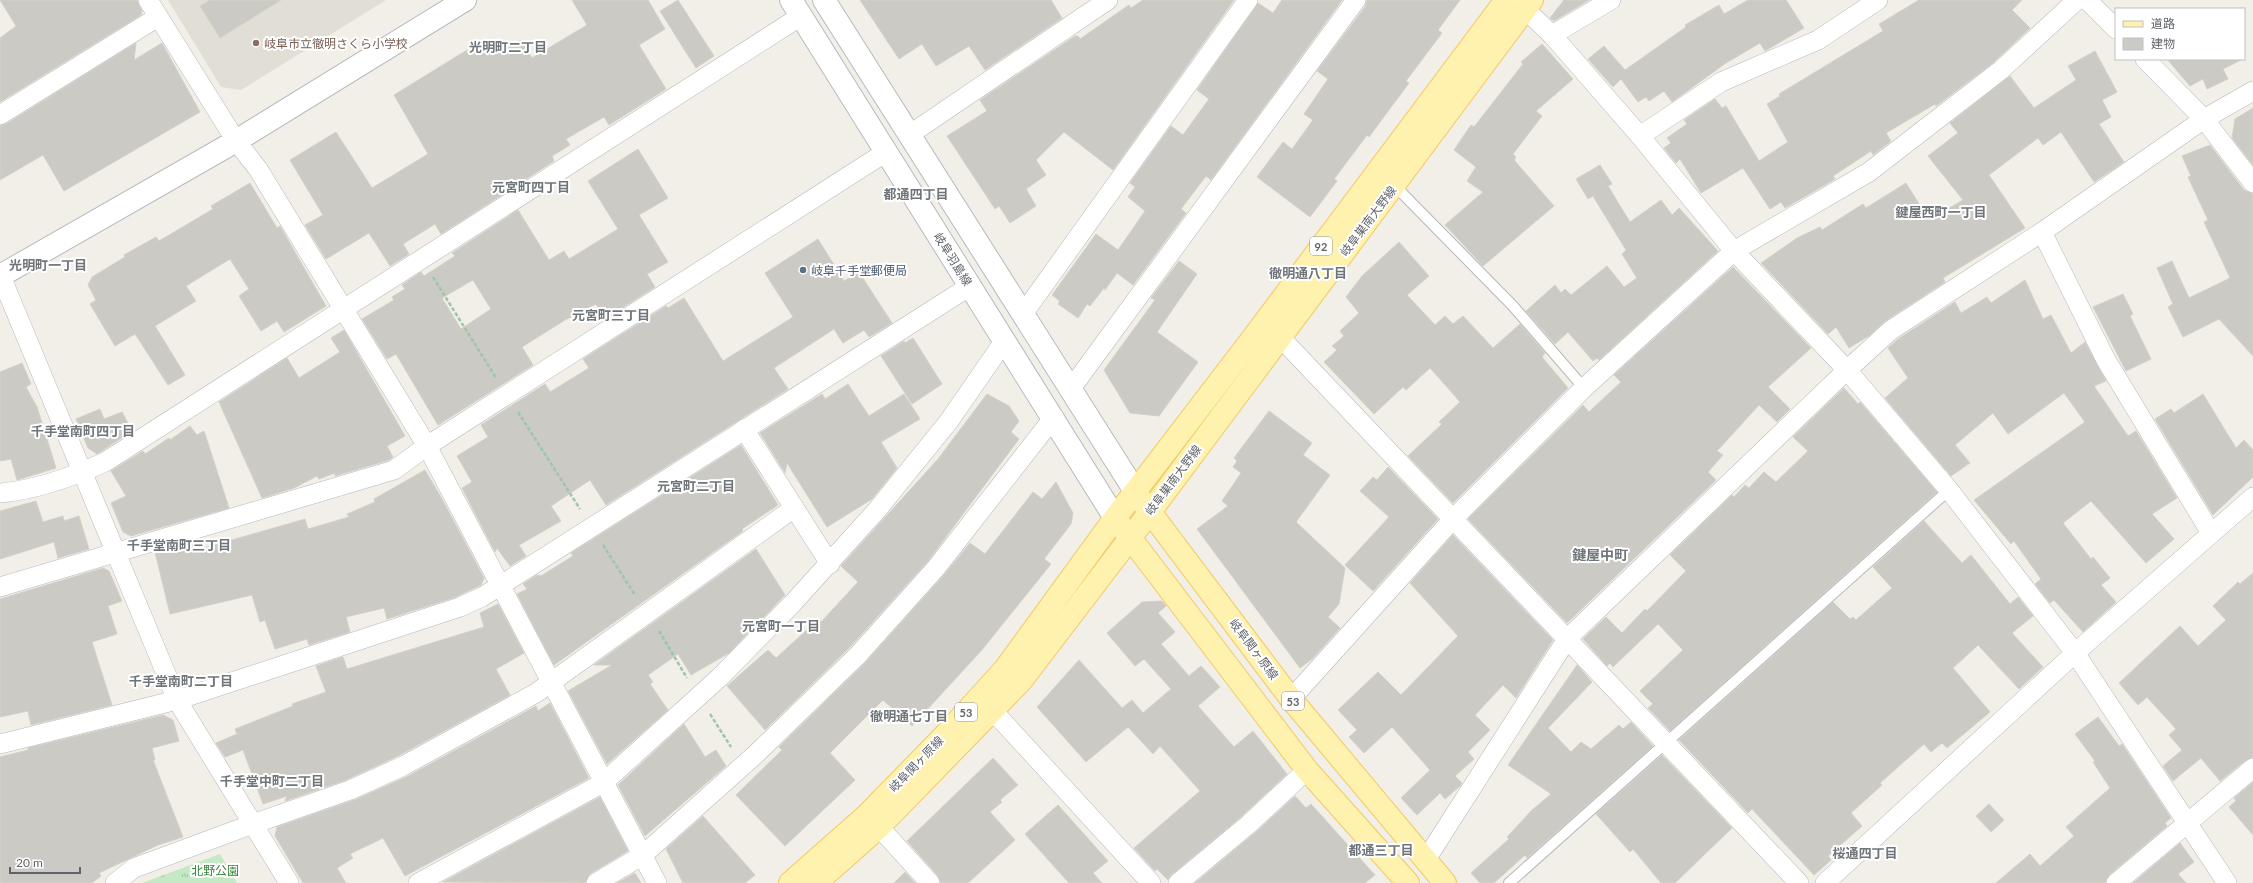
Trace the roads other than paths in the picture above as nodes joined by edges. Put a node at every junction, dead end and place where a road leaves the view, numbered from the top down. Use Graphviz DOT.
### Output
graph roads {
  1 [pos="148,0"];
  2 [pos="465,0"];
  3 [pos="824,0"];
  4 [pos="1108,0"];
  5 [pos="1248,0"];
  6 [pos="1356,0"];
  7 [pos="1506,0"];
  8 [pos="1611,0"];
  9 [pos="1878,0"];
  10 [pos="2087,0"];
  11 [pos="1526,3"];
  12 [pos="2066,3"];
  13 [pos="796,8"];
  14 [pos="158,17"];
  15 [pos="2115,28"];
  16 [pos="1552,35"];
  17 [pos="2146,60"];
  18 [pos="2253,91"];
  19 [pos="0,115"];
  20 [pos="2204,119"];
  21 [pos="909,135"];
  22 [pos="1640,136"];
  23 [pos="236,141"];
  24 [pos="886,152"];
  25 [pos="2253,183"];
  26 [pos="1395,186"];
  27 [pos="2042,232"];
  28 [pos="1734,251"];
  29 [pos="0,275"];
  30 [pos="970,286"];
  31 [pos="345,309"];
  32 [pos="1023,314"];
  33 [pos="1280,337"];
  34 [pos="1005,340"];
  35 [pos="1846,370"];
  36 [pos="1584,388"];
  37 [pos="1070,390"];
  38 [pos="1054,417"];
  39 [pos="744,429"];
  40 [pos="427,446"];
  41 [pos="83,472"];
  42 [pos="1949,490"];
  43 [pos="1135,491"];
  44 [pos="0,493"];
  45 [pos="2253,497"];
  46 [pos="794,508"];
  47 [pos="1150,512"];
  48 [pos="1115,518"];
  49 [pos="1453,519"];
  50 [pos="2211,533"];
  51 [pos="1131,538"];
  52 [pos="116,552"];
  53 [pos="830,564"];
  54 [pos="500,585"];
  55 [pos="0,587"];
  56 [pos="1568,639"];
  57 [pos="2075,653"];
  58 [pos="553,683"];
  59 [pos="1291,699"];
  60 [pos="177,700"];
  61 [pos="994,712"];
  62 [pos="1666,743"];
  63 [pos="0,744"];
  64 [pos="2253,768"];
  65 [pos="1307,770"];
  66 [pos="603,783"];
  67 [pos="253,824"];
  68 [pos="2187,824"];
  69 [pos="879,827"];
  70 [pos="643,856"];
  71 [pos="1426,861"];
  72 [pos="114,883"];
  73 [pos="289,883"];
  74 [pos="418,883"];
  75 [pos="596,883"];
  76 [pos="657,883"];
  77 [pos="790,883"];
  78 [pos="816,883"];
  79 [pos="930,883"];
  80 [pos="1152,883"];
  81 [pos="1178,883"];
  82 [pos="1408,883"];
  83 [pos="1445,883"];
  84 [pos="1509,883"];
  85 [pos="1799,883"];
  86 [pos="1825,883"];
  87 [pos="2116,883"];
  88 [pos="2227,883"];
  1 -- 14 [label="street"];
  2 -- 23 [label="main road"];
  3 -- 21 [label="main road"];
  4 -- 21 [label="street"];
  5 -- 32 [label="street"];
  6 -- 37 [label="street"];
  7 -- 43 [label="main road, 岐阜巣南大野線 / 92"];
  8 -- 16 [label="street"];
  9 -- 22 [label="street"];
  10 -- 15 [label="street"];
  11 -- 16 [label="street"];
  11 -- 26 [label="main road, 岐阜巣南大野線 / 92"];
  12 -- 28 [label="street"];
  13 -- 24 [label="main road, 岐阜羽島線"];
  13 -- 31 [label="street"];
  14 -- 19 [label="street"];
  14 -- 23 [label="street"];
  16 -- 22 [label="street"];
  17 -- 20 [label="street"];
  18 -- 20 [label="street"];
  20 -- 25 [label="street"];
  20 -- 27 [label="street"];
  21 -- 32 [label="main road"];
  22 -- 28 [label="street"];
  23 -- 29 [label="main road"];
  23 -- 31 [label="street"];
  24 -- 30 [label="main road, 岐阜羽島線"];
  24 -- 40 [label="street"];
  26 -- 33 [label="main road, 岐阜巣南大野線 / 92"];
  26 -- 36 [label="lane"];
  27 -- 35 [label="street"];
  27 -- 50 [label="street"];
  28 -- 35 [label="street"];
  28 -- 36 [label="street"];
  29 -- 41 [label="street"];
  30 -- 34 [label="main road, 岐阜羽島線"];
  30 -- 39 [label="street"];
  31 -- 40 [label="street"];
  31 -- 41 [label="street"];
  32 -- 37 [label="main road"];
  33 -- 47 [label="main road, 岐阜巣南大野線 / 92"];
  33 -- 49 [label="street"];
  34 -- 38 [label="main road, 岐阜羽島線"];
  34 -- 53 [label="street"];
  35 -- 42 [label="street"];
  35 -- 56 [label="street"];
  36 -- 49 [label="street"];
  37 -- 43 [label="main road"];
  38 -- 48 [label="main road, 岐阜羽島線"];
  38 -- 70 [label="street"];
  39 -- 46 [label="street"];
  39 -- 54 [label="street"];
  40 -- 52 [label="street"];
  40 -- 54 [label="street"];
  41 -- 44 [label="street"];
  41 -- 52 [label="street"];
  42 -- 57 [label="street"];
  42 -- 62 [label="lane"];
  43 -- 47 [label="main road, 岐阜関ヶ原線 / 53"];
  43 -- 48 [label="main road, 岐阜関ヶ原線 / 53"];
  45 -- 50 [label="street"];
  46 -- 53 [label="street"];
  46 -- 58 [label="street"];
  47 -- 51 [label="main road, 岐阜巣南大野線 / 92"];
  47 -- 59 [label="main road, 岐阜関ヶ原線 / 53"];
  48 -- 51 [label="main road, 53"];
  48 -- 77 [label="main road, 岐阜関ヶ原線 / 53"];
  49 -- 56 [label="street"];
  49 -- 59 [label="street"];
  50 -- 57 [label="street"];
  51 -- 61 [label="main road, 岐阜関ヶ原線 / 53"];
  51 -- 65 [label="main road, 53"];
  52 -- 55 [label="street"];
  52 -- 60 [label="street"];
  53 -- 66 [label="street"];
  54 -- 58 [label="street"];
  54 -- 60 [label="street"];
  56 -- 62 [label="street"];
  56 -- 71 [label="street"];
  57 -- 68 [label="street"];
  57 -- 86 [label="street"];
  58 -- 66 [label="street"];
  58 -- 67 [label="street"];
  59 -- 71 [label="main road, 岐阜関ヶ原線 / 53"];
  60 -- 63 [label="street"];
  60 -- 67 [label="street"];
  61 -- 69 [label="main road, 岐阜関ヶ原線 / 53"];
  61 -- 80 [label="street"];
  62 -- 84 [label="lane"];
  62 -- 85 [label="street"];
  64 -- 68 [label="street"];
  65 -- 81 [label="street"];
  65 -- 82 [label="main road, 53"];
  66 -- 70 [label="street"];
  66 -- 74 [label="street"];
  67 -- 72 [label="street"];
  67 -- 73 [label="street"];
  68 -- 87 [label="street"];
  68 -- 88 [label="street"];
  69 -- 78 [label="main road, 岐阜関ヶ原線 / 53"];
  69 -- 79 [label="street"];
  70 -- 75 [label="street"];
  70 -- 76 [label="street"];
  71 -- 83 [label="main road, 岐阜関ヶ原線 / 53"];
}
